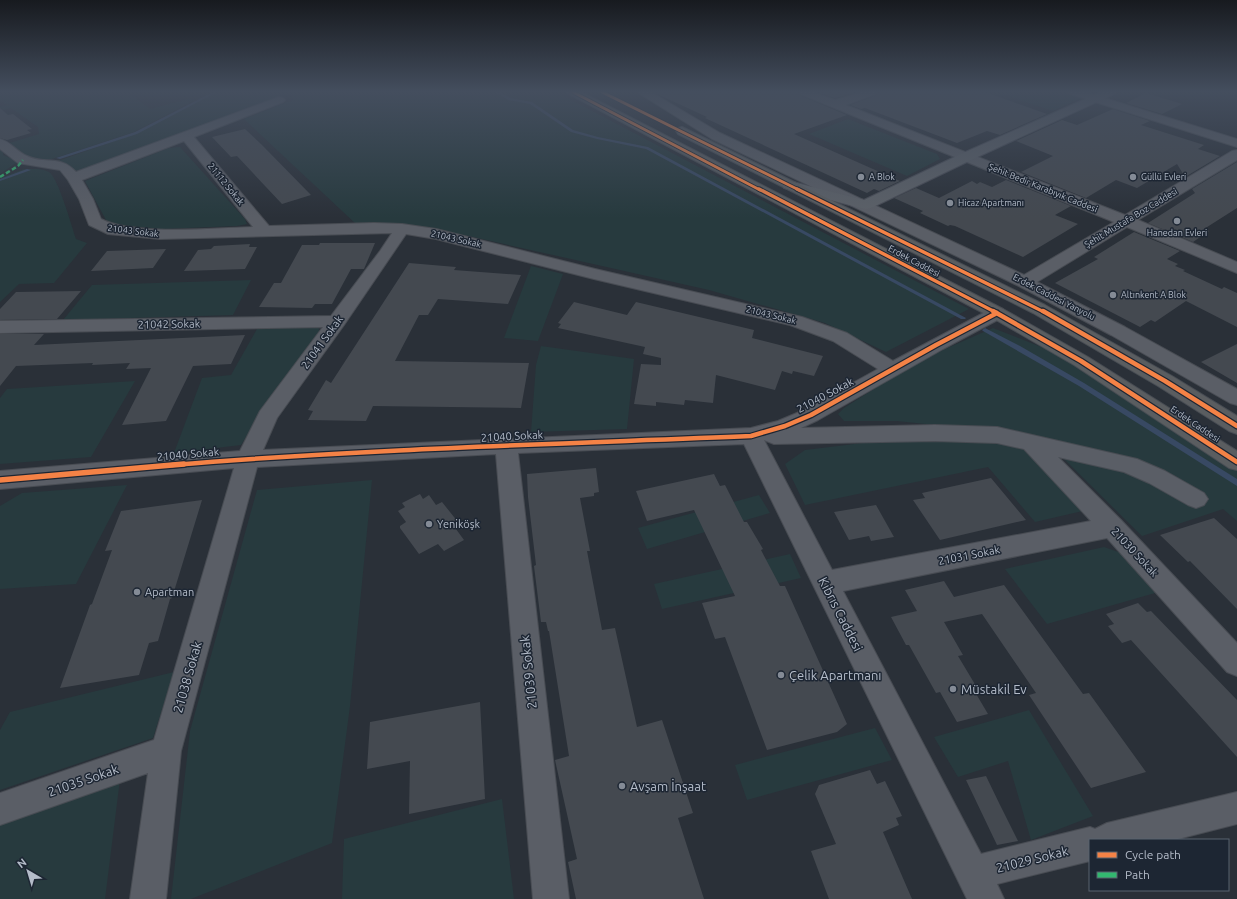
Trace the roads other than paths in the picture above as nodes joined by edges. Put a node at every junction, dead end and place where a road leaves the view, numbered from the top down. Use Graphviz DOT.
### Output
graph roads {
  1 [pos="192,134"];
  2 [pos="653,134"];
  3 [pos="686,134"];
  4 [pos="713,134"];
  5 [pos="909,134"];
  6 [pos="1016,134"];
  7 [pos="1208,134"];
  8 [pos="187,136"];
  9 [pos="0,143"];
  10 [pos="1237,143"];
  11 [pos="1237,154"];
  12 [pos="966,157"];
  13 [pos="74,178"];
  14 [pos="789,185"];
  15 [pos="866,205"];
  16 [pos="1126,221"];
  17 [pos="402,229"];
  18 [pos="265,231"];
  19 [pos="1237,268"];
  20 [pos="1025,282"];
  21 [pos="997,313"];
  22 [pos="338,321"];
  23 [pos="0,328"];
  24 [pos="893,370"];
  25 [pos="1237,398"];
  26 [pos="1237,426"];
  27 [pos="750,436"];
  28 [pos="1031,443"];
  29 [pos="506,446"];
  30 [pos="248,459"];
  31 [pos="1237,462"];
  32 [pos="0,480"];
  33 [pos="1196,499"];
  34 [pos="1112,527"];
  35 [pos="825,584"];
  36 [pos="1237,663"];
  37 [pos="166,751"];
  38 [pos="1237,808"];
  39 [pos="0,809"];
  40 [pos="1111,839"];
  41 [pos="1089,844"];
  42 [pos="980,886"];
  43 [pos="148,899"];
  44 [pos="551,899"];
  1 -- 8 [label="street"];
  2 -- 21 [label="highway, Erdek Caddesi"];
  3 -- 14 [label="highway, Erdek Caddesi"];
  4 -- 15 [label="street, Erdek Caddesi Yanyolu"];
  5 -- 12 [label="street, Şehit Bedir Karabıyık Caddesi"];
  6 -- 12 [label="main road"];
  7 -- 10 [label="street"];
  8 -- 13 [label="street"];
  8 -- 18 [label="street, 21112 Sokak"];
  9 -- 13 [label="street, 21043 Sokak"];
  11 -- 16 [label="street, Şehit Mustafa Boz Caddesi"];
  12 -- 15 [label="main road"];
  12 -- 16 [label="street, Şehit Bedir Karabıyık Caddesi"];
  13 -- 18 [label="street, 21043 Sokak"];
  14 -- 15 [label="main road"];
  14 -- 26 [label="highway, Erdek Caddesi"];
  15 -- 20 [label="street, Erdek Caddesi Yanyolu"];
  16 -- 19 [label="street, Şehit Bedir Karabıyık Caddesi"];
  16 -- 20 [label="street, Şehit Mustafa Boz Caddesi"];
  17 -- 18 [label="street, 21043 Sokak"];
  17 -- 22 [label="street, 21041 Sokak"];
  17 -- 24 [label="street, 21043 Sokak"];
  20 -- 25 [label="street, Erdek Caddesi Yanyolu"];
  21 -- 24 [label="street, 21040 Sokak"];
  21 -- 31 [label="highway, Erdek Caddesi"];
  22 -- 23 [label="street, 21042 Sokak"];
  22 -- 30 [label="street, 21041 Sokak"];
  24 -- 27 [label="street, 21040 Sokak"];
  27 -- 28 [label="street"];
  27 -- 29 [label="street, 21040 Sokak"];
  27 -- 35 [label="street, Kıbrıs Caddesi"];
  28 -- 33 [label="street"];
  28 -- 34 [label="street, 21030 Sokak"];
  29 -- 30 [label="street, 21040 Sokak"];
  29 -- 44 [label="street, 21039 Sokak"];
  30 -- 32 [label="street, 21040 Sokak"];
  30 -- 37 [label="street, 21038 Sokak"];
  34 -- 35 [label="street, 21031 Sokak"];
  34 -- 36 [label="street, 21030 Sokak"];
  35 -- 42 [label="street, Kıbrıs Caddesi"];
  37 -- 39 [label="street, 21035 Sokak"];
  37 -- 43 [label="street, 21038 Sokak"];
  38 -- 40 [label="street"];
  41 -- 42 [label="street, 21029 Sokak"];
}
